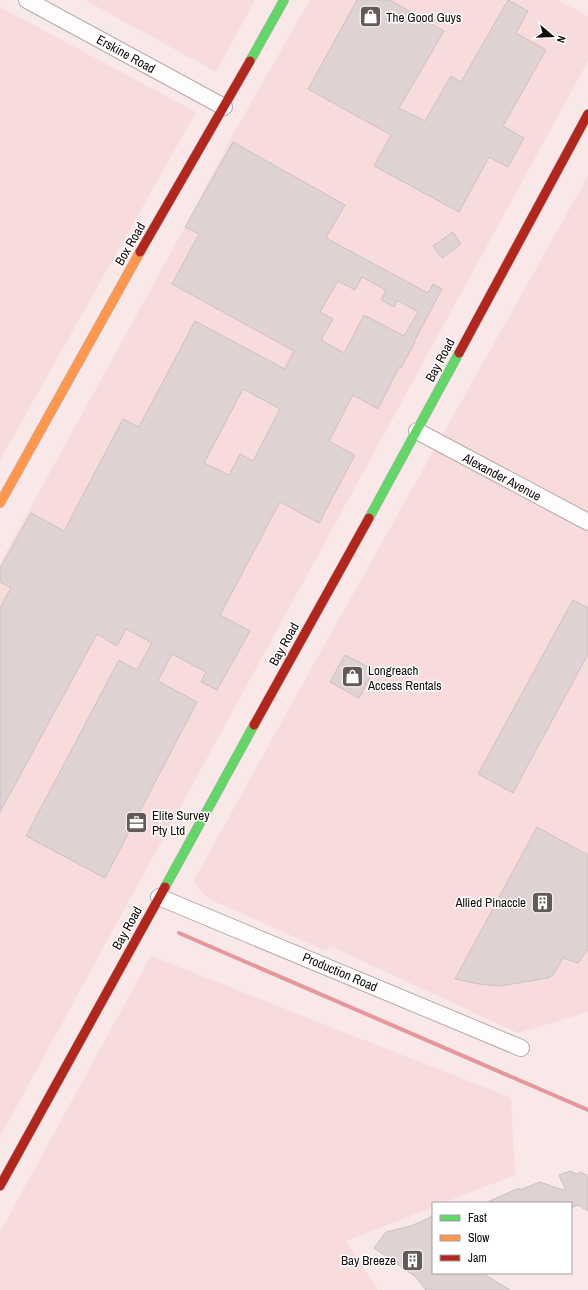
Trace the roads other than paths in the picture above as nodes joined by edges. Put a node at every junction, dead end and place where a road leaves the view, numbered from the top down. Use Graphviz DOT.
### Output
graph roads {
  1 [pos="28,0"];
  2 [pos="284,0"];
  3 [pos="224,108"];
  4 [pos="588,114"];
  5 [pos="417,431"];
  6 [pos="0,502"];
  7 [pos="588,522"];
  8 [pos="159,897"];
  9 [pos="521,1048"];
  10 [pos="0,1186"];
  1 -- 3 [label="street, Erskine Road"];
  2 -- 3 [label="street, Box Road"];
  3 -- 6 [label="street, Box Road"];
  4 -- 5 [label="street, Bay Road"];
  5 -- 7 [label="street, Alexander Avenue"];
  5 -- 8 [label="street, Bay Road"];
  8 -- 9 [label="street, Production Road"];
  8 -- 10 [label="street, Bay Road"];
}
